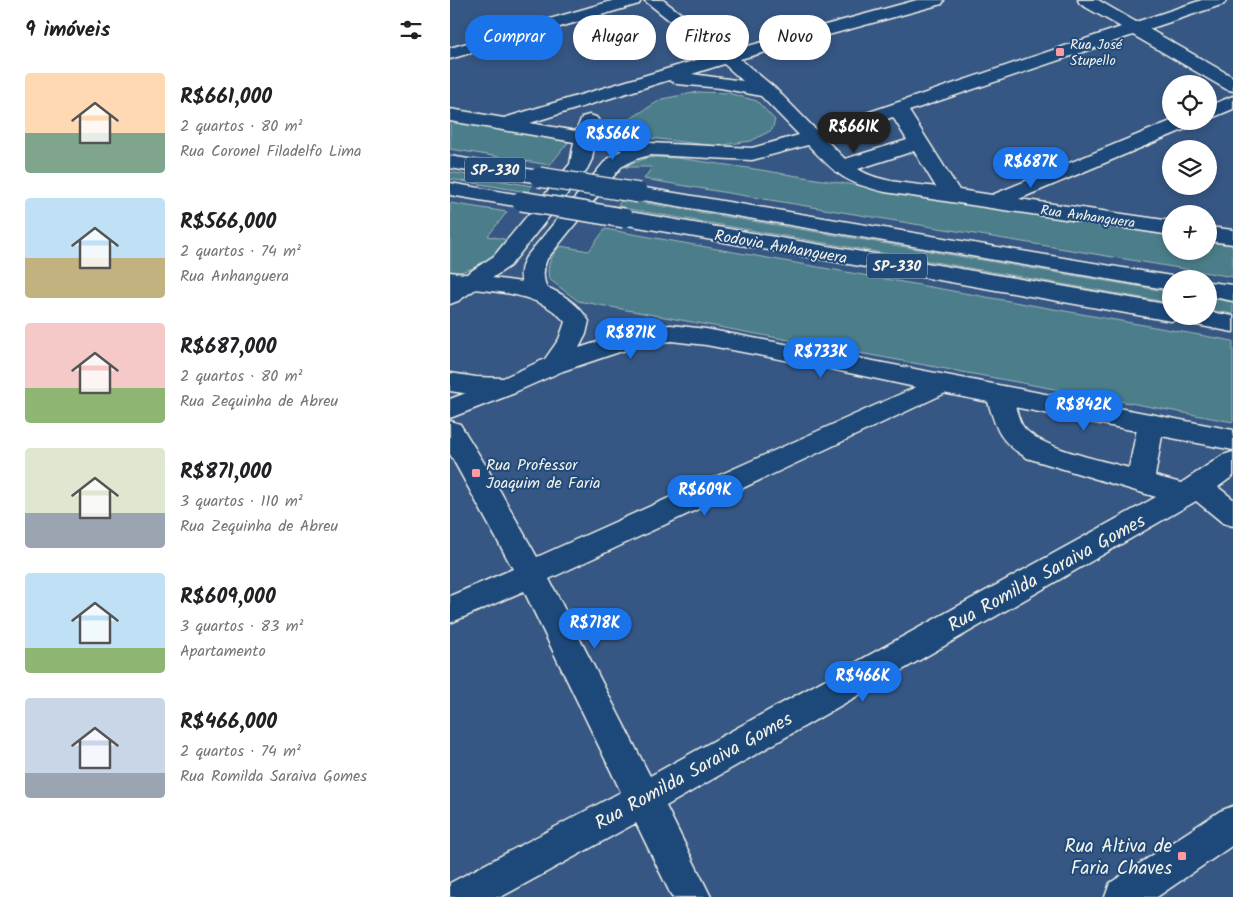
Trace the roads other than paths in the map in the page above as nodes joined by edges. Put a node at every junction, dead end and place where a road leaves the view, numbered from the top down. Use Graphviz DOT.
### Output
graph roads {
  1 [pos="633,0"];
  2 [pos="652,0"];
  3 [pos="936,0"];
  4 [pos="1086,0"];
  5 [pos="1218,0"];
  6 [pos="672,15"];
  7 [pos="1133,28"];
  8 [pos="749,51"];
  9 [pos="450,54"];
  10 [pos="717,60"];
  11 [pos="730,60"];
  12 [pos="663,76"];
  13 [pos="1233,85"];
  14 [pos="769,93"];
  15 [pos="609,94"];
  16 [pos="1233,102"];
  17 [pos="898,109"];
  18 [pos="1217,109"];
  19 [pos="450,115"];
  20 [pos="505,124"];
  21 [pos="854,124"];
  22 [pos="1166,130"];
  23 [pos="584,138"];
  24 [pos="812,138"];
  25 [pos="920,143"];
  26 [pos="649,149"];
  27 [pos="884,153"];
  28 [pos="450,162"];
  29 [pos="841,167"];
  30 [pos="450,189"];
  31 [pos="952,196"];
  32 [pos="994,202"];
  33 [pos="1162,227"];
  34 [pos="1217,235"];
  35 [pos="1233,237"];
  36 [pos="461,281"];
  37 [pos="1162,281"];
  38 [pos="1217,290"];
  39 [pos="536,292"];
  40 [pos="1233,293"];
  41 [pos="450,296"];
  42 [pos="1162,311"];
  43 [pos="1217,321"];
  44 [pos="1233,324"];
  45 [pos="554,365"];
  46 [pos="450,382"];
  47 [pos="943,384"];
  48 [pos="506,387"];
  49 [pos="998,395"];
  50 [pos="450,409"];
  51 [pos="1151,424"];
  52 [pos="450,431"];
  53 [pos="1233,440"];
  54 [pos="1233,462"];
  55 [pos="1140,481"];
  56 [pos="1191,491"];
  57 [pos="1233,515"];
  58 [pos="531,574"];
  59 [pos="450,610"];
  60 [pos="642,800"];
  61 [pos="1233,824"];
  62 [pos="464,897"];
  63 [pos="692,897"];
  64 [pos="1124,897"];
  1 -- 9 [label="main road"];
  2 -- 6 [label="main road, Rua Anhanguera"];
  3 -- 8 [label="main road"];
  4 -- 7 [label="main road"];
  5 -- 7 [label="main road"];
  7 -- 13 [label="main road"];
  7 -- 17 [label="main road"];
  10 -- 12 [label="main road"];
  11 -- 14 [label="main road, Rua Anhanguera"];
  12 -- 14 [label="main road"];
  12 -- 15 [label="main road"];
  14 -- 24 [label="main road, Rua Anhanguera"];
  15 -- 20 [label="main road"];
  15 -- 23 [label="main road"];
  16 -- 18 [label="main road"];
  17 -- 21 [label="main road"];
  17 -- 25 [label="main road"];
  19 -- 20 [label="main road"];
  20 -- 23 [label="main road"];
  21 -- 24 [label="main road"];
  21 -- 27 [label="main road"];
  22 -- 32 [label="main road"];
  23 -- 26 [label="main road"];
  23 -- 36 [label="main road"];
  24 -- 26 [label="main road"];
  24 -- 29 [label="main road, Rua Anhanguera"];
  25 -- 27 [label="main road"];
  25 -- 31 [label="main road"];
  26 -- 39 [label="main road"];
  27 -- 29 [label="main road"];
  28 -- 37 [label="main road, Rodovia Anhanguera / SP-330, bridge"];
  29 -- 31 [label="main road, Rua Anhanguera"];
  30 -- 42 [label="main road, Rodovia Anhanguera / SP-330, bridge"];
  31 -- 32 [label="main road, Rua Anhanguera"];
  32 -- 33 [label="main road, Rua Anhanguera"];
  34 -- 35 [label="main road"];
  36 -- 39 [label="main road"];
  36 -- 41 [label="main road"];
  38 -- 40 [label="main road"];
  39 -- 45 [label="main road"];
  43 -- 44 [label="main road"];
  45 -- 47 [label="main road"];
  45 -- 48 [label="main road"];
  46 -- 48 [label="main road"];
  47 -- 49 [label="main road"];
  47 -- 58 [label="main road"];
  48 -- 50 [label="main road"];
  49 -- 51 [label="main road"];
  49 -- 55 [label="main road"];
  51 -- 53 [label="main road"];
  51 -- 55 [label="main road"];
  52 -- 58 [label="main road"];
  54 -- 56 [label="main road, Rua Romilda Saraiva Gomes"];
  55 -- 56 [label="main road"];
  56 -- 57 [label="main road"];
  56 -- 60 [label="main road, Rua Romilda Saraiva Gomes"];
  58 -- 59 [label="main road"];
  58 -- 60 [label="main road"];
  60 -- 62 [label="main road, Rua Romilda Saraiva Gomes"];
  60 -- 63 [label="main road"];
  61 -- 64 [label="main road"];
}
